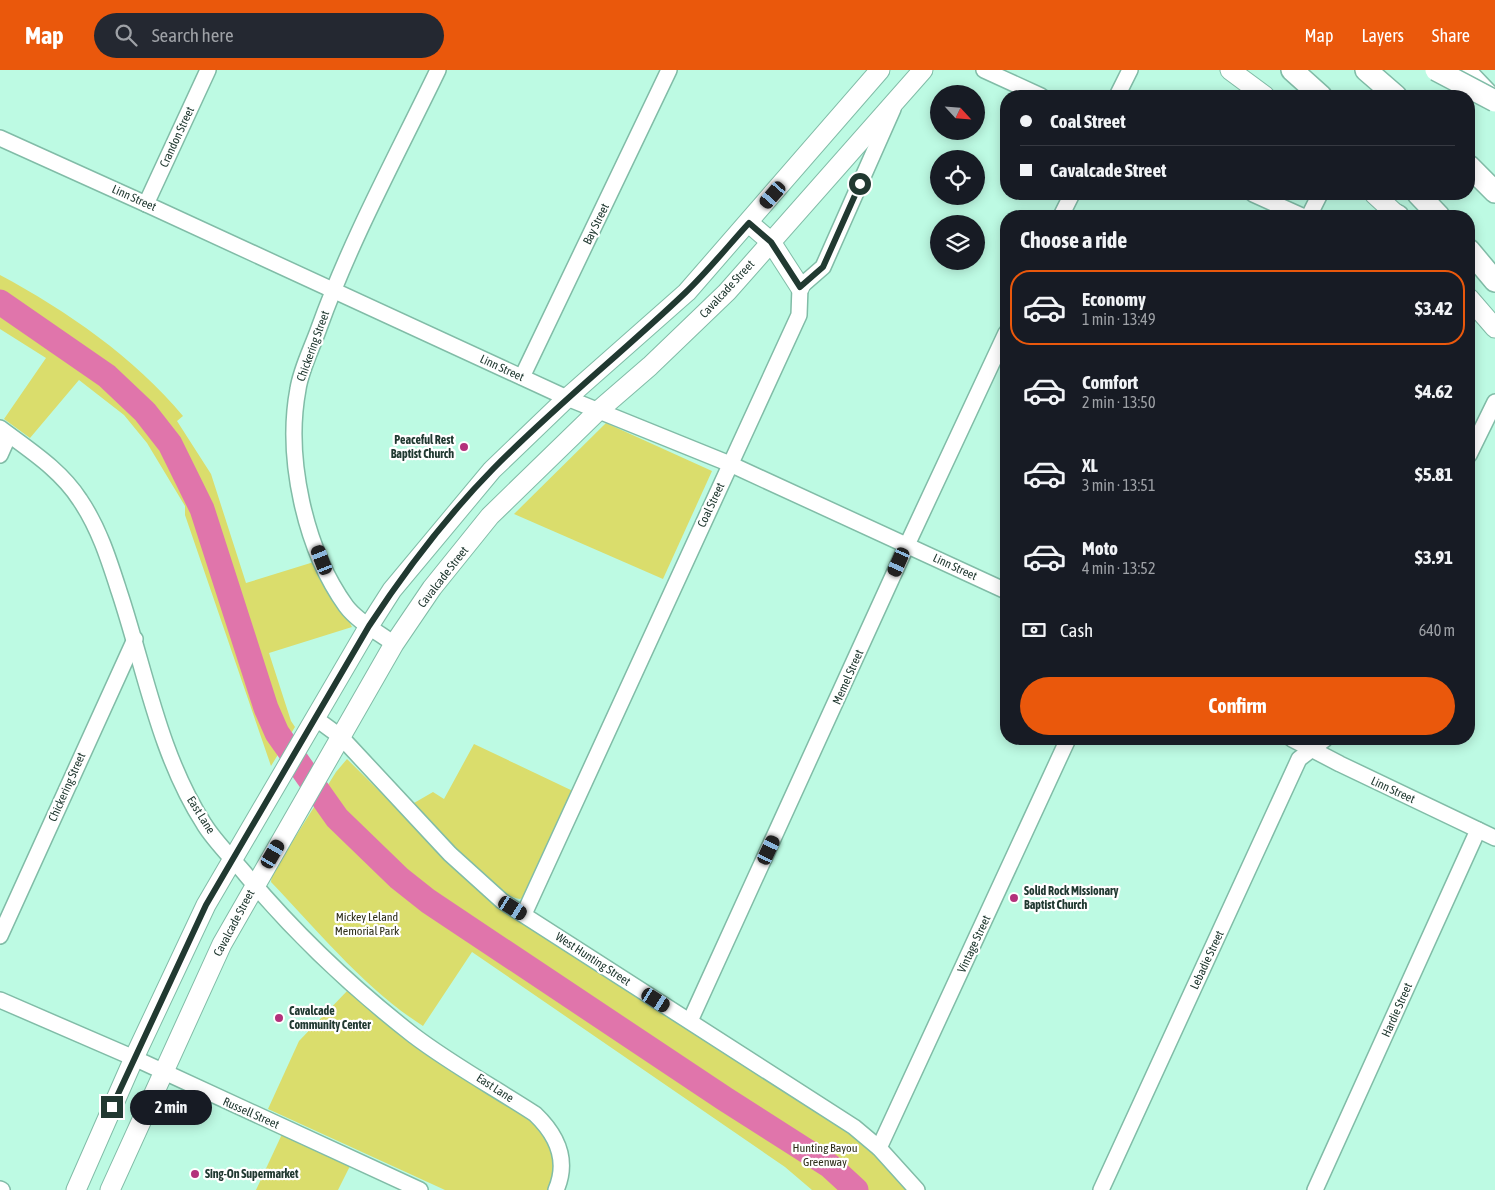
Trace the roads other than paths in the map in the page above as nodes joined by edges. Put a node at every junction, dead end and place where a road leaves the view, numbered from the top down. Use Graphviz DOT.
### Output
graph roads {
  1 [pos="208,70"];
  2 [pos="438,70"];
  3 [pos="669,70"];
  4 [pos="880,70"];
  5 [pos="923,70"];
  6 [pos="984,70"];
  7 [pos="1130,70"];
  8 [pos="1230,70"];
  9 [pos="1292,70"];
  10 [pos="1366,70"];
  11 [pos="1436,70"];
  12 [pos="1464,70"];
  13 [pos="1028,90"];
  14 [pos="1120,90"];
  15 [pos="1257,90"];
  16 [pos="1315,90"];
  17 [pos="1389,90"];
  18 [pos="1473,90"];
  19 [pos="1475,91"];
  20 [pos="896,101"];
  21 [pos="1495,102"];
  22 [pos="0,138"];
  23 [pos="1475,172"];
  24 [pos="1495,192"];
  25 [pos="1266,200"];
  26 [pos="1380,200"];
  27 [pos="1424,200"];
  28 [pos="146,204"];
  29 [pos="1289,210"];
  30 [pos="1391,210"];
  31 [pos="1433,210"];
  32 [pos="749,223"];
  33 [pos="771,242"];
  34 [pos="1475,257"];
  35 [pos="1475,275"];
  36 [pos="1495,281"];
  37 [pos="800,287"];
  38 [pos="333,289"];
  39 [pos="1495,292"];
  40 [pos="1475,305"];
  41 [pos="1495,328"];
  42 [pos="1000,346"];
  43 [pos="522,378"];
  44 [pos="567,398"];
  45 [pos="1495,402"];
  46 [pos="598,411"];
  47 [pos="5,432"];
  48 [pos="1475,443"];
  49 [pos="0,455"];
  50 [pos="730,464"];
  51 [pos="467,500"];
  52 [pos="489,518"];
  53 [pos="907,545"];
  54 [pos="1000,588"];
  55 [pos="369,626"];
  56 [pos="135,639"];
  57 [pos="394,644"];
  58 [pos="315,718"];
  59 [pos="341,737"];
  60 [pos="1065,745"];
  61 [pos="1302,745"];
  62 [pos="1317,745"];
  63 [pos="1311,750"];
  64 [pos="1478,830"];
  65 [pos="1495,838"];
  66 [pos="232,858"];
  67 [pos="255,885"];
  68 [pos="524,914"];
  69 [pos="0,936"];
  70 [pos="0,1000"];
  71 [pos="690,1021"];
  72 [pos="134,1058"];
  73 [pos="163,1071"];
  74 [pos="879,1148"];
  75 [pos="76,1190"];
  76 [pos="110,1190"];
  77 [pos="420,1190"];
  78 [pos="556,1190"];
  79 [pos="916,1190"];
  80 [pos="1101,1190"];
  81 [pos="1315,1190"];
  1 -- 28 [label="street, Crandon Street"];
  2 -- 38 [label="street, Chickering Street"];
  3 -- 43 [label="street, Bay Street"];
  4 -- 32 [label="main road"];
  5 -- 20 [label="main road, Cavalcade Street"];
  6 -- 13 [label="street"];
  7 -- 14 [label="street"];
  8 -- 15 [label="main road"];
  9 -- 16 [label="highway"];
  10 -- 17 [label="highway"];
  11 -- 18 [label="highway, bridge"];
  12 -- 21 [label="highway"];
  19 -- 21 [label="highway, bridge"];
  20 -- 33 [label="main road, Cavalcade Street"];
  20 -- 37 [label="street"];
  22 -- 28 [label="street, Linn Street"];
  23 -- 24 [label="highway"];
  25 -- 29 [label="street"];
  26 -- 30 [label="main road"];
  27 -- 31 [label="highway"];
  28 -- 38 [label="street, Linn Street"];
  32 -- 33 [label="main road"];
  32 -- 44 [label="main road"];
  33 -- 37 [label="main road"];
  33 -- 46 [label="main road, Cavalcade Street"];
  34 -- 36 [label="highway"];
  35 -- 39 [label="highway"];
  37 -- 50 [label="street, Coal Street"];
  38 -- 43 [label="street, Linn Street"];
  38 -- 55 [label="street, Chickering Street"];
  40 -- 41 [label="main road"];
  42 -- 53 [label="street, Memel Street"];
  43 -- 44 [label="street, Linn Street"];
  44 -- 46 [label="street, Linn Street"];
  44 -- 51 [label="main road"];
  45 -- 48 [label="street"];
  46 -- 50 [label="street, Linn Street"];
  46 -- 52 [label="main road, Cavalcade Street"];
  47 -- 49 [label="street"];
  47 -- 56 [label="street, East Lane"];
  50 -- 53 [label="street, Linn Street"];
  50 -- 68 [label="street, Coal Street"];
  51 -- 52 [label="main road"];
  51 -- 55 [label="main road"];
  52 -- 57 [label="main road, Cavalcade Street"];
  53 -- 54 [label="street, Linn Street"];
  53 -- 71 [label="street, Memel Street"];
  55 -- 57 [label="street, Chickering Street"];
  55 -- 58 [label="main road"];
  56 -- 66 [label="street, East Lane"];
  56 -- 69 [label="street, Chickering Street"];
  57 -- 59 [label="main road, Cavalcade Street"];
  58 -- 59 [label="street, West Hunting Street"];
  58 -- 66 [label="main road"];
  59 -- 67 [label="main road, Cavalcade Street"];
  59 -- 68 [label="street, West Hunting Street"];
  60 -- 74 [label="street, Vintage Street"];
  61 -- 63 [label="street, Linn Street"];
  62 -- 63 [label="street, Lebadie Street"];
  63 -- 64 [label="street, Linn Street"];
  63 -- 80 [label="street, Lebadie Street"];
  64 -- 65 [label="street, Linn Street"];
  64 -- 81 [label="street, Hardie Street"];
  66 -- 67 [label="street, East Lane"];
  66 -- 72 [label="main road"];
  67 -- 73 [label="main road, Cavalcade Street"];
  67 -- 78 [label="street, East Lane"];
  68 -- 71 [label="street, West Hunting Street"];
  70 -- 72 [label="street, Russell Street"];
  71 -- 74 [label="street, West Hunting Street"];
  72 -- 73 [label="street, Russell Street"];
  72 -- 75 [label="main road"];
  73 -- 76 [label="main road, Cavalcade Street"];
  73 -- 77 [label="street, Russell Street"];
  74 -- 79 [label="street, West Hunting Street"];
}
